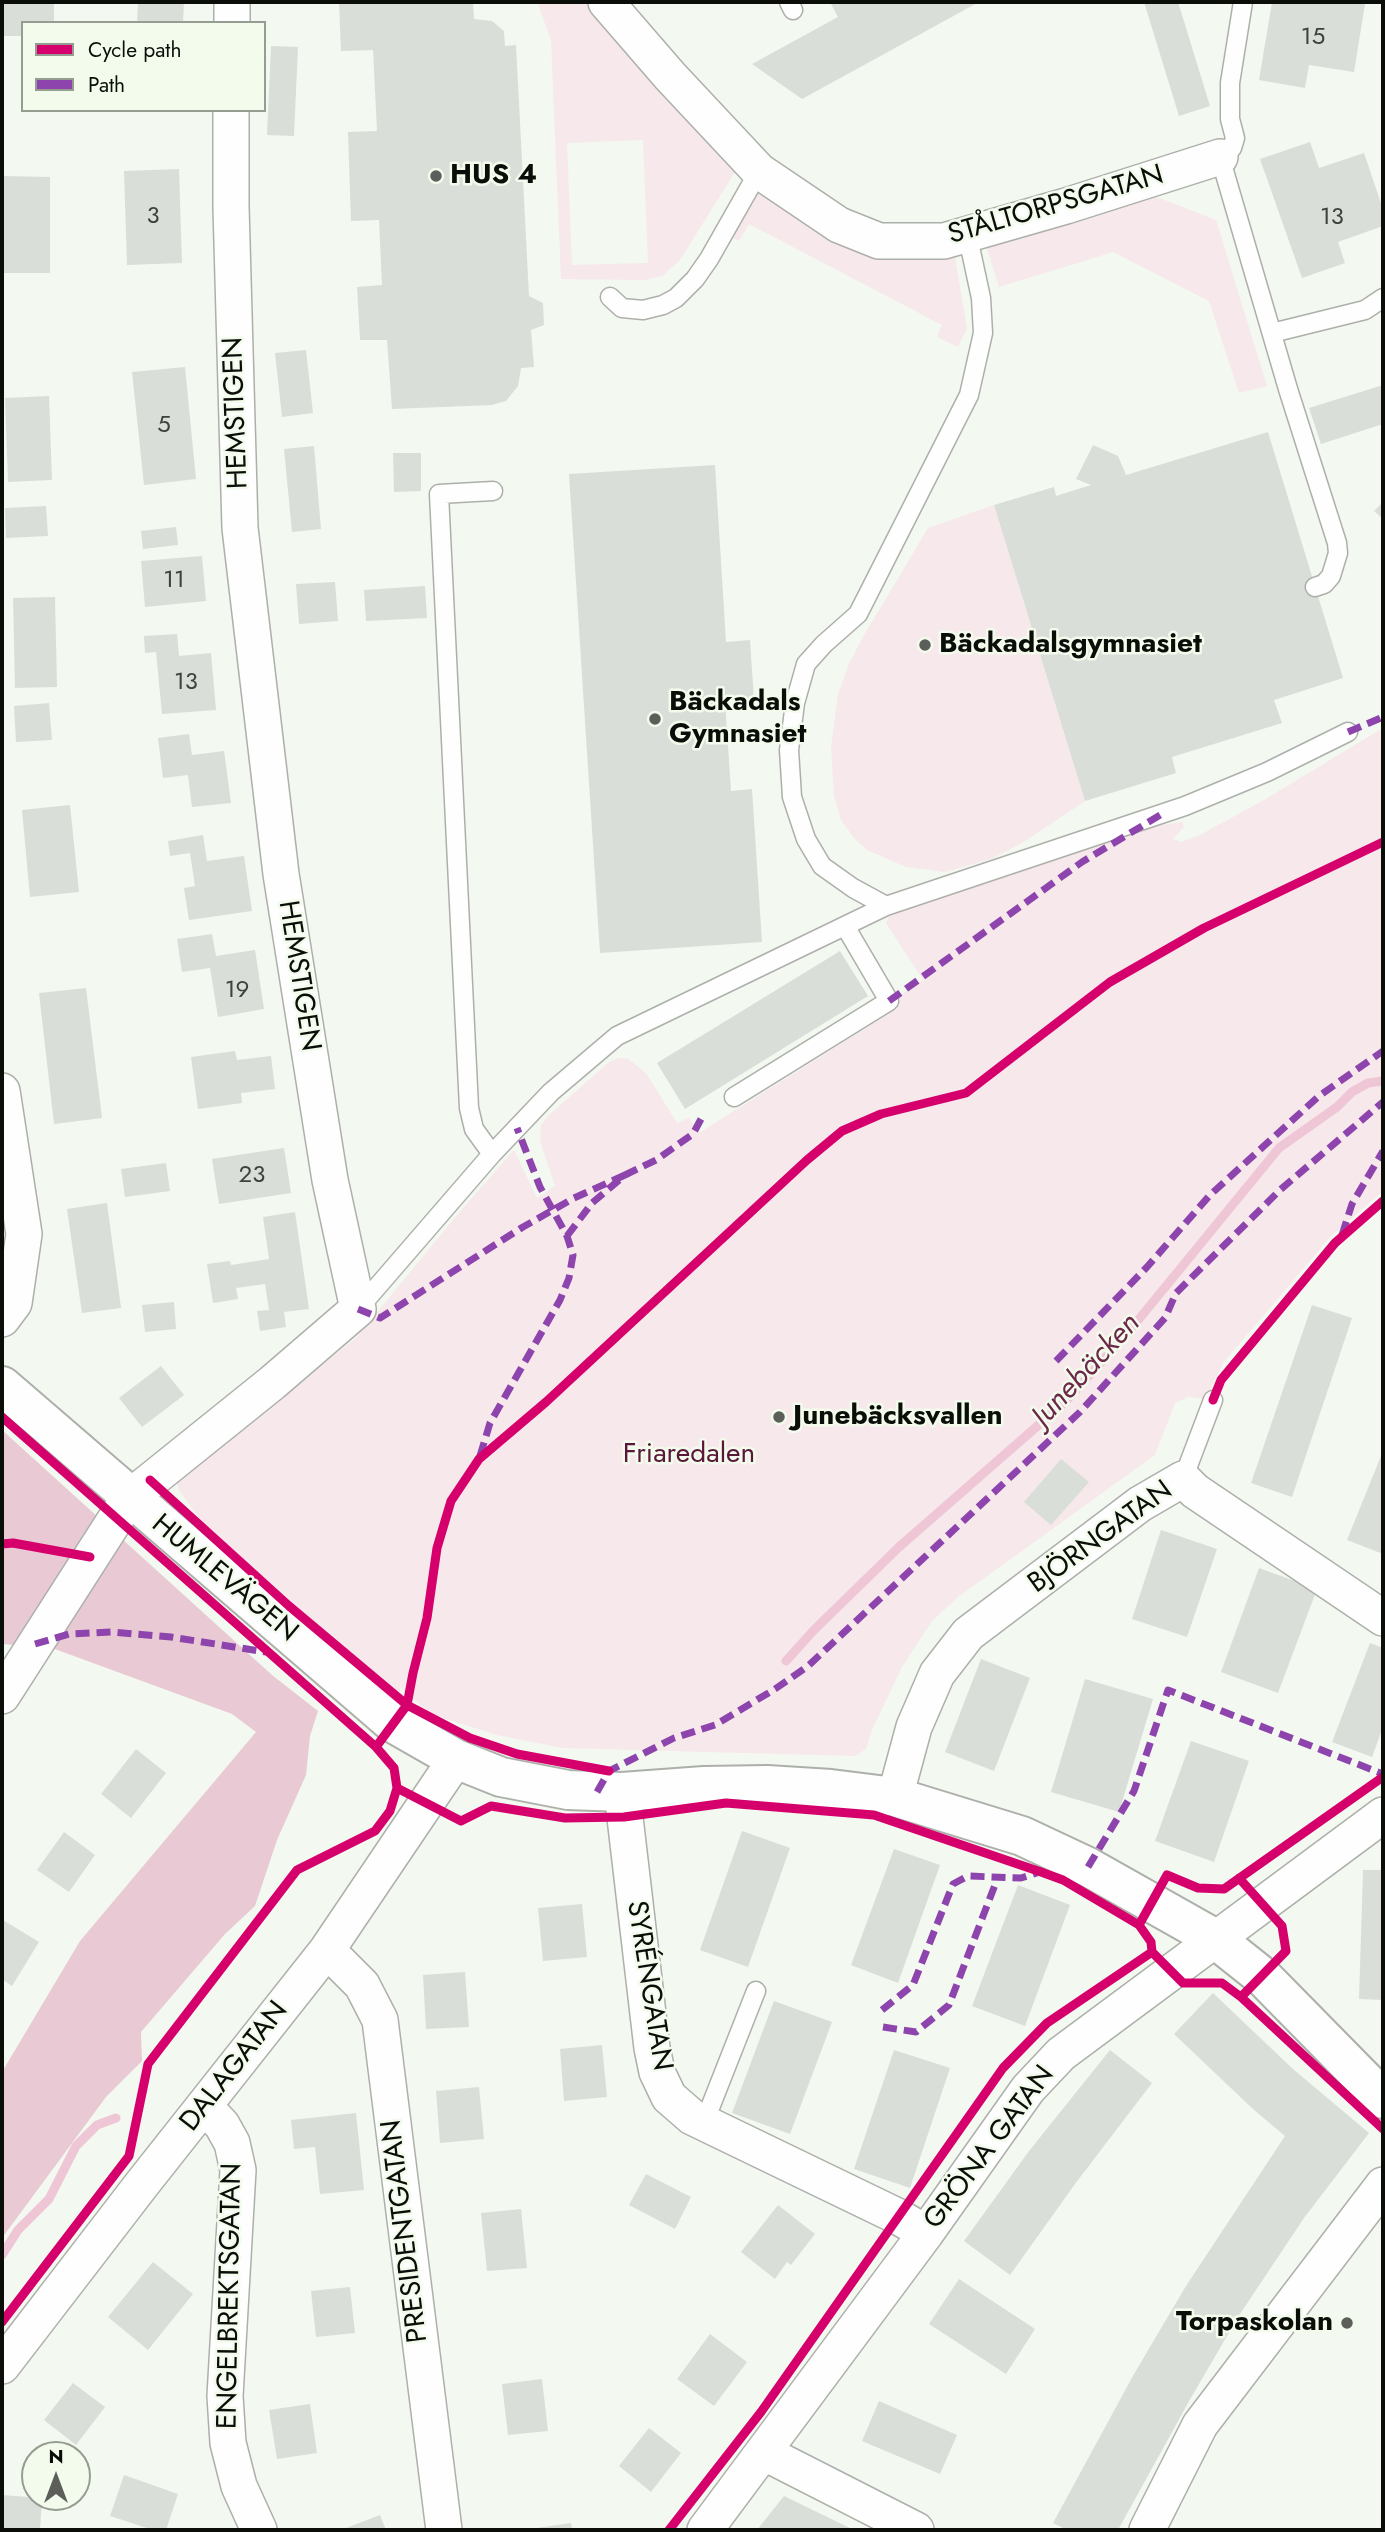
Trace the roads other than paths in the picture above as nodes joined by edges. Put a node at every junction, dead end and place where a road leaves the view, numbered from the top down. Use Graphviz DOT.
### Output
graph roads {
  1 [pos="232,2"];
  2 [pos="606,2"];
  3 [pos="1243,2"];
  4 [pos="232,21"];
  5 [pos="231,112"];
  6 [pos="1220,157"];
  7 [pos="759,171"];
  8 [pos="967,233"];
  9 [pos="610,297"];
  10 [pos="1383,298"];
  11 [pos="1272,334"];
  12 [pos="493,491"];
  13 [pos="1315,587"];
  14 [pos="1348,732"];
  15 [pos="886,906"];
  16 [pos="845,926"];
  17 [pos="2,1091"];
  18 [pos="734,1097"];
  19 [pos="492,1154"];
  20 [pos="358,1309"];
  21 [pos="2,1319"];
  22 [pos="2,1387"];
  23 [pos="1213,1400"];
  24 [pos="1183,1479"];
  25 [pos="129,1498"];
  26 [pos="1383,1618"];
  27 [pos="2,1696"];
  28 [pos="456,1759"];
  29 [pos="622,1792"];
  30 [pos="895,1797"];
  31 [pos="1383,1815"];
  32 [pos="1214,1938"];
  33 [pos="327,1950"];
  34 [pos="756,1991"];
  35 [pos="1383,2099"];
  36 [pos="205,2107"];
  37 [pos="704,2123"];
  38 [pos="1383,2185"];
  39 [pos="926,2233"];
  40 [pos="2,2366"];
  41 [pos="764,2452"];
  42 [pos="259,2530"];
  43 [pos="444,2530"];
  44 [pos="705,2530"];
  45 [pos="916,2530"];
  46 [pos="1147,2530"];
  1 -- 4 [label="street"];
  2 -- 7 [label="street, STÅLTORPSGATAN"];
  3 -- 6 [label="lane"];
  5 -- 20 [label="street, HEMSTIGEN"];
  6 -- 8 [label="street, STÅLTORPSGATAN"];
  6 -- 11 [label="lane"];
  7 -- 8 [label="street, STÅLTORPSGATAN"];
  7 -- 9 [label="lane"];
  8 -- 15 [label="lane"];
  10 -- 11 [label="lane"];
  11 -- 13 [label="lane"];
  12 -- 19 [label="lane"];
  14 -- 15 [label="lane"];
  15 -- 16 [label="lane"];
  16 -- 18 [label="lane"];
  16 -- 19 [label="lane"];
  17 -- 21 [label="street"];
  19 -- 20 [label="lane"];
  20 -- 25 [label="street"];
  22 -- 25 [label="street, HUMLEVÄGEN"];
  23 -- 24 [label="lane"];
  24 -- 26 [label="street, BJÖRNGATAN"];
  24 -- 30 [label="street, BJÖRNGATAN"];
  25 -- 27 [label="street"];
  25 -- 28 [label="street, HUMLEVÄGEN"];
  28 -- 29 [label="street, HUMLEVÄGEN"];
  28 -- 33 [label="street, DALAGATAN"];
  29 -- 30 [label="street, HUMLEVÄGEN"];
  29 -- 37 [label="street, SYRÉNGATAN"];
  30 -- 32 [label="street, HUMLEVÄGEN"];
  31 -- 32 [label="street, GRÖNA GATAN"];
  32 -- 35 [label="street, HUMLEVÄGEN"];
  32 -- 39 [label="street, GRÖNA GATAN"];
  33 -- 36 [label="street, DALAGATAN"];
  33 -- 43 [label="street, PRESIDENTGATAN"];
  34 -- 37 [label="lane"];
  36 -- 40 [label="street, DALAGATAN"];
  36 -- 42 [label="street, ENGELBREKTSGATAN"];
  37 -- 39 [label="street, SYRÉNGATAN"];
  38 -- 46 [label="street"];
  39 -- 41 [label="street, GRÖNA GATAN"];
  41 -- 44 [label="street, GRÖNA GATAN"];
  41 -- 45 [label="street"];
}
